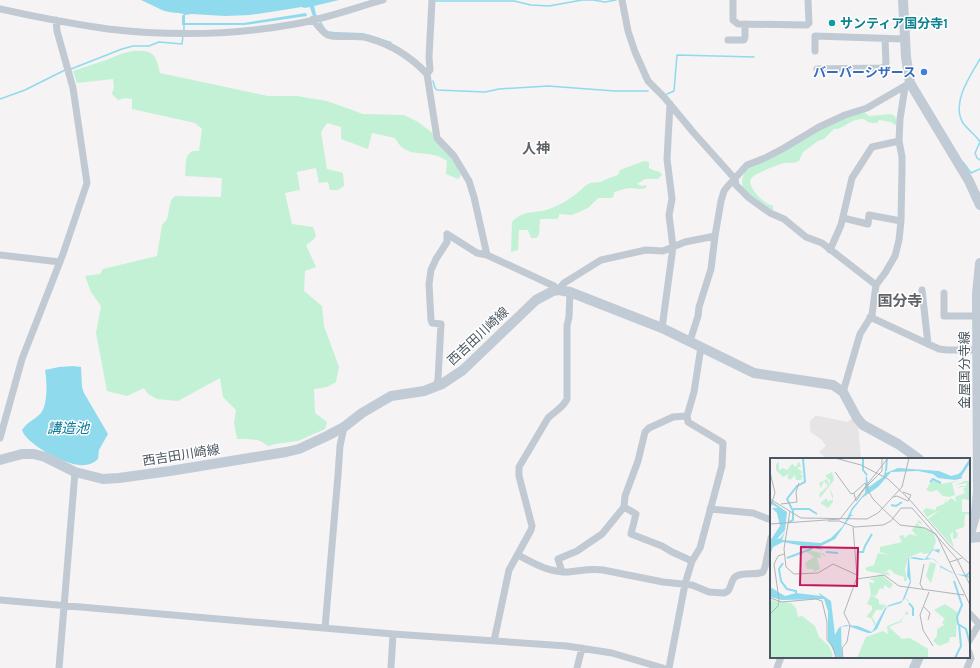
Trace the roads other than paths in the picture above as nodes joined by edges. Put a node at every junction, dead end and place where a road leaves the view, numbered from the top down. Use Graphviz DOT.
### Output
graph roads {
  1 [pos="383,0"];
  2 [pos="432,0"];
  3 [pos="622,0"];
  4 [pos="733,0"];
  5 [pos="808,0"];
  6 [pos="903,0"];
  7 [pos="0,9"];
  8 [pos="313,19"];
  9 [pos="56,20"];
  10 [pos="745,24"];
  11 [pos="885,39"];
  12 [pos="904,39"];
  13 [pos="728,40"];
  14 [pos="815,51"];
  15 [pos="817,69"];
  16 [pos="427,74"];
  17 [pos="908,85"];
  18 [pos="670,104"];
  19 [pos="899,141"];
  20 [pos="735,179"];
  21 [pos="980,205"];
  22 [pos="843,218"];
  23 [pos="901,220"];
  24 [pos="715,236"];
  25 [pos="673,248"];
  26 [pos="830,250"];
  27 [pos="487,254"];
  28 [pos="0,256"];
  29 [pos="60,262"];
  30 [pos="980,263"];
  31 [pos="876,285"];
  32 [pos="558,290"];
  33 [pos="922,290"];
  34 [pos="570,292"];
  35 [pos="944,293"];
  36 [pos="977,316"];
  37 [pos="870,317"];
  38 [pos="662,328"];
  39 [pos="690,341"];
  40 [pos="928,344"];
  41 [pos="701,347"];
  42 [pos="978,355"];
  43 [pos="978,374"];
  44 [pos="436,386"];
  45 [pos="842,392"];
  46 [pos="688,416"];
  47 [pos="344,427"];
  48 [pos="0,438"];
  49 [pos="918,458"];
  50 [pos="0,460"];
  51 [pos="75,472"];
  52 [pos="976,478"];
  53 [pos="624,507"];
  54 [pos="710,509"];
  55 [pos="770,520"];
  56 [pos="970,534"];
  57 [pos="770,543"];
  58 [pos="518,555"];
  59 [pos="692,561"];
  60 [pos="562,572"];
  61 [pos="685,584"];
  62 [pos="0,600"];
  63 [pos="64,606"];
  64 [pos="970,614"];
  65 [pos="979,624"];
  66 [pos="325,628"];
  67 [pos="393,634"];
  68 [pos="970,640"];
  69 [pos="494,641"];
  70 [pos="582,648"];
  71 [pos="970,655"];
  72 [pos="782,658"];
  73 [pos="919,658"];
  74 [pos="59,668"];
  75 [pos="390,668"];
  76 [pos="577,668"];
  77 [pos="663,668"];
  78 [pos="669,668"];
  79 [pos="777,668"];
  80 [pos="914,668"];
  81 [pos="967,668"];
  1 -- 8 [label="street"];
  2 -- 16 [label="street"];
  3 -- 18 [label="street"];
  4 -- 10 [label="street"];
  5 -- 10 [label="street"];
  6 -- 12 [label="main road"];
  7 -- 9 [label="street"];
  8 -- 9 [label="street"];
  8 -- 16 [label="street"];
  9 -- 29 [label="street"];
  10 -- 13 [label="street"];
  11 -- 12 [label="street"];
  11 -- 14 [label="street"];
  11 -- 15 [label="street"];
  12 -- 17 [label="main road"];
  16 -- 27 [label="street"];
  17 -- 19 [label="street"];
  17 -- 20 [label="street"];
  17 -- 21 [label="main road"];
  18 -- 20 [label="street"];
  18 -- 25 [label="street"];
  19 -- 22 [label="street"];
  19 -- 23 [label="street"];
  20 -- 24 [label="street"];
  20 -- 26 [label="street"];
  22 -- 23 [label="street"];
  22 -- 26 [label="street"];
  23 -- 31 [label="street"];
  24 -- 25 [label="street"];
  24 -- 39 [label="street"];
  25 -- 32 [label="street"];
  25 -- 38 [label="street"];
  26 -- 31 [label="street"];
  27 -- 32 [label="street"];
  27 -- 44 [label="street"];
  28 -- 29 [label="street"];
  29 -- 48 [label="street"];
  30 -- 36 [label="main road, 金屋国分寺線"];
  31 -- 37 [label="street"];
  32 -- 34 [label="main road"];
  32 -- 44 [label="main road, 西吉田川崎線"];
  33 -- 40 [label="street"];
  34 -- 38 [label="main road"];
  34 -- 58 [label="street"];
  35 -- 36 [label="street"];
  36 -- 42 [label="main road, 金屋国分寺線"];
  37 -- 40 [label="street"];
  37 -- 45 [label="street"];
  38 -- 39 [label="main road"];
  39 -- 41 [label="main road"];
  40 -- 42 [label="street"];
  41 -- 45 [label="main road"];
  41 -- 46 [label="street"];
  42 -- 43 [label="main road, 金屋国分寺線"];
  43 -- 52 [label="main road, 金屋国分寺線"];
  44 -- 47 [label="main road, 西吉田川崎線"];
  45 -- 49 [label="main road"];
  46 -- 53 [label="street"];
  46 -- 54 [label="street"];
  47 -- 51 [label="main road, 西吉田川崎線"];
  47 -- 66 [label="street"];
  50 -- 51 [label="main road, 西吉田川崎線"];
  51 -- 63 [label="street"];
  52 -- 56 [label="main road"];
  53 -- 59 [label="street"];
  53 -- 60 [label="street"];
  54 -- 55 [label="street"];
  54 -- 59 [label="street"];
  57 -- 61 [label="street"];
  58 -- 60 [label="street"];
  58 -- 69 [label="street"];
  59 -- 61 [label="street"];
  60 -- 61 [label="street"];
  61 -- 78 [label="street"];
  62 -- 63 [label="street"];
  63 -- 66 [label="street"];
  63 -- 74 [label="street"];
  64 -- 65 [label="street"];
  65 -- 68 [label="street"];
  66 -- 67 [label="street"];
  67 -- 69 [label="street"];
  67 -- 75 [label="street"];
  69 -- 70 [label="street"];
  70 -- 76 [label="street"];
  70 -- 77 [label="street"];
  71 -- 81 [label="street"];
  72 -- 79 [label="street"];
  73 -- 80 [label="main road"];
}
